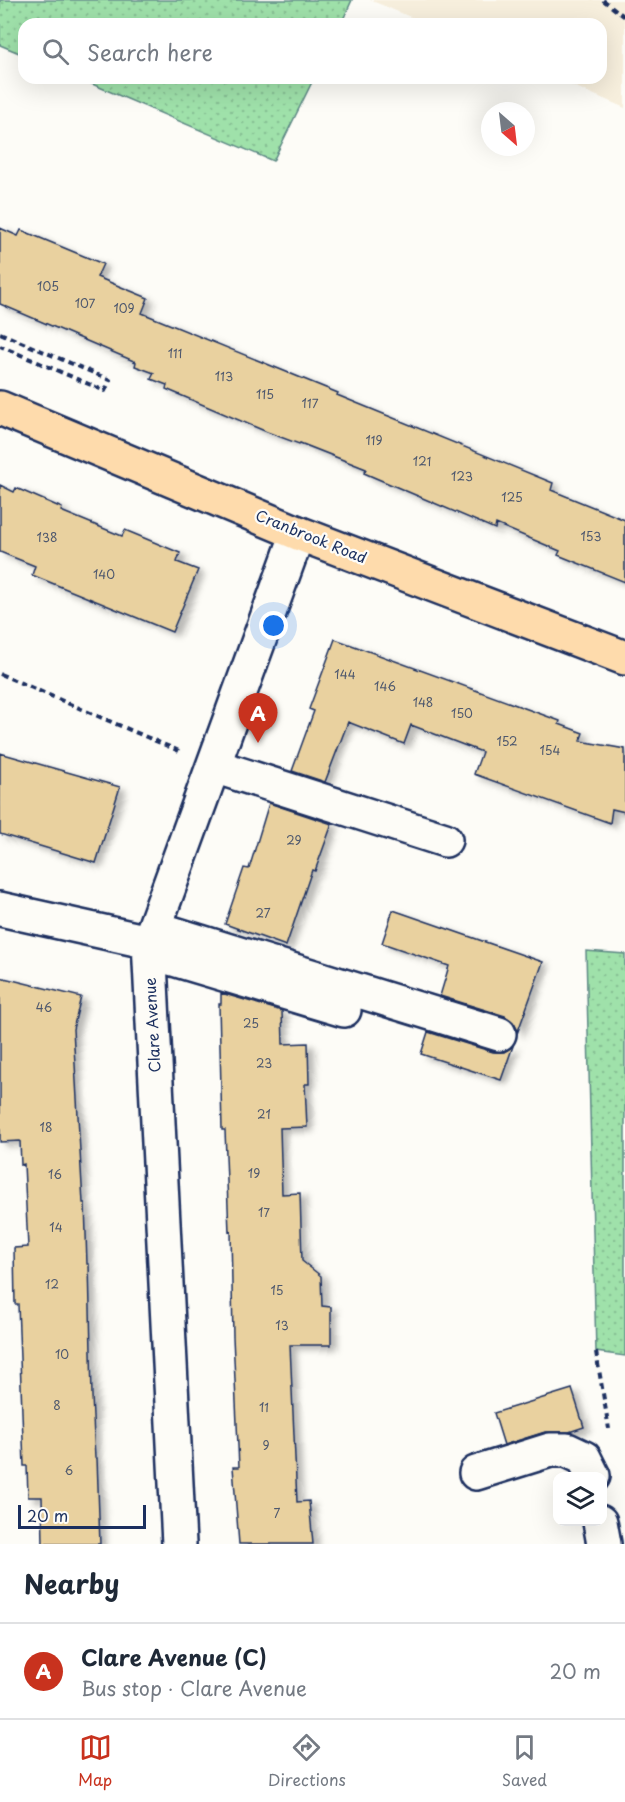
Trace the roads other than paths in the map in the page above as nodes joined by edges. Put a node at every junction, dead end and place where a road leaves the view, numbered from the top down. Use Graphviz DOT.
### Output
graph roads {
  1 [pos="0,408"];
  2 [pos="298,532"];
  3 [pos="625,658"];
  4 [pos="214,766"];
  5 [pos="445,840"];
  6 [pos="0,909"];
  7 [pos="151,941"];
  8 [pos="419,1032"];
  9 [pos="499,1034"];
  10 [pos="591,1472"];
  11 [pos="476,1473"];
  12 [pos="601,1526"];
  13 [pos="179,1544"];
  14 [pos="604,1544"];
  1 -- 2 [label="main road, Cranbrook Road"];
  2 -- 3 [label="main road, Cranbrook Road"];
  2 -- 4 [label="street, Clare Avenue"];
  4 -- 5 [label="street"];
  4 -- 7 [label="street, Clare Avenue"];
  6 -- 7 [label="street"];
  7 -- 8 [label="street"];
  7 -- 9 [label="street"];
  7 -- 13 [label="street, Clare Avenue"];
  10 -- 11 [label="street"];
  12 -- 14 [label="street"];
}
